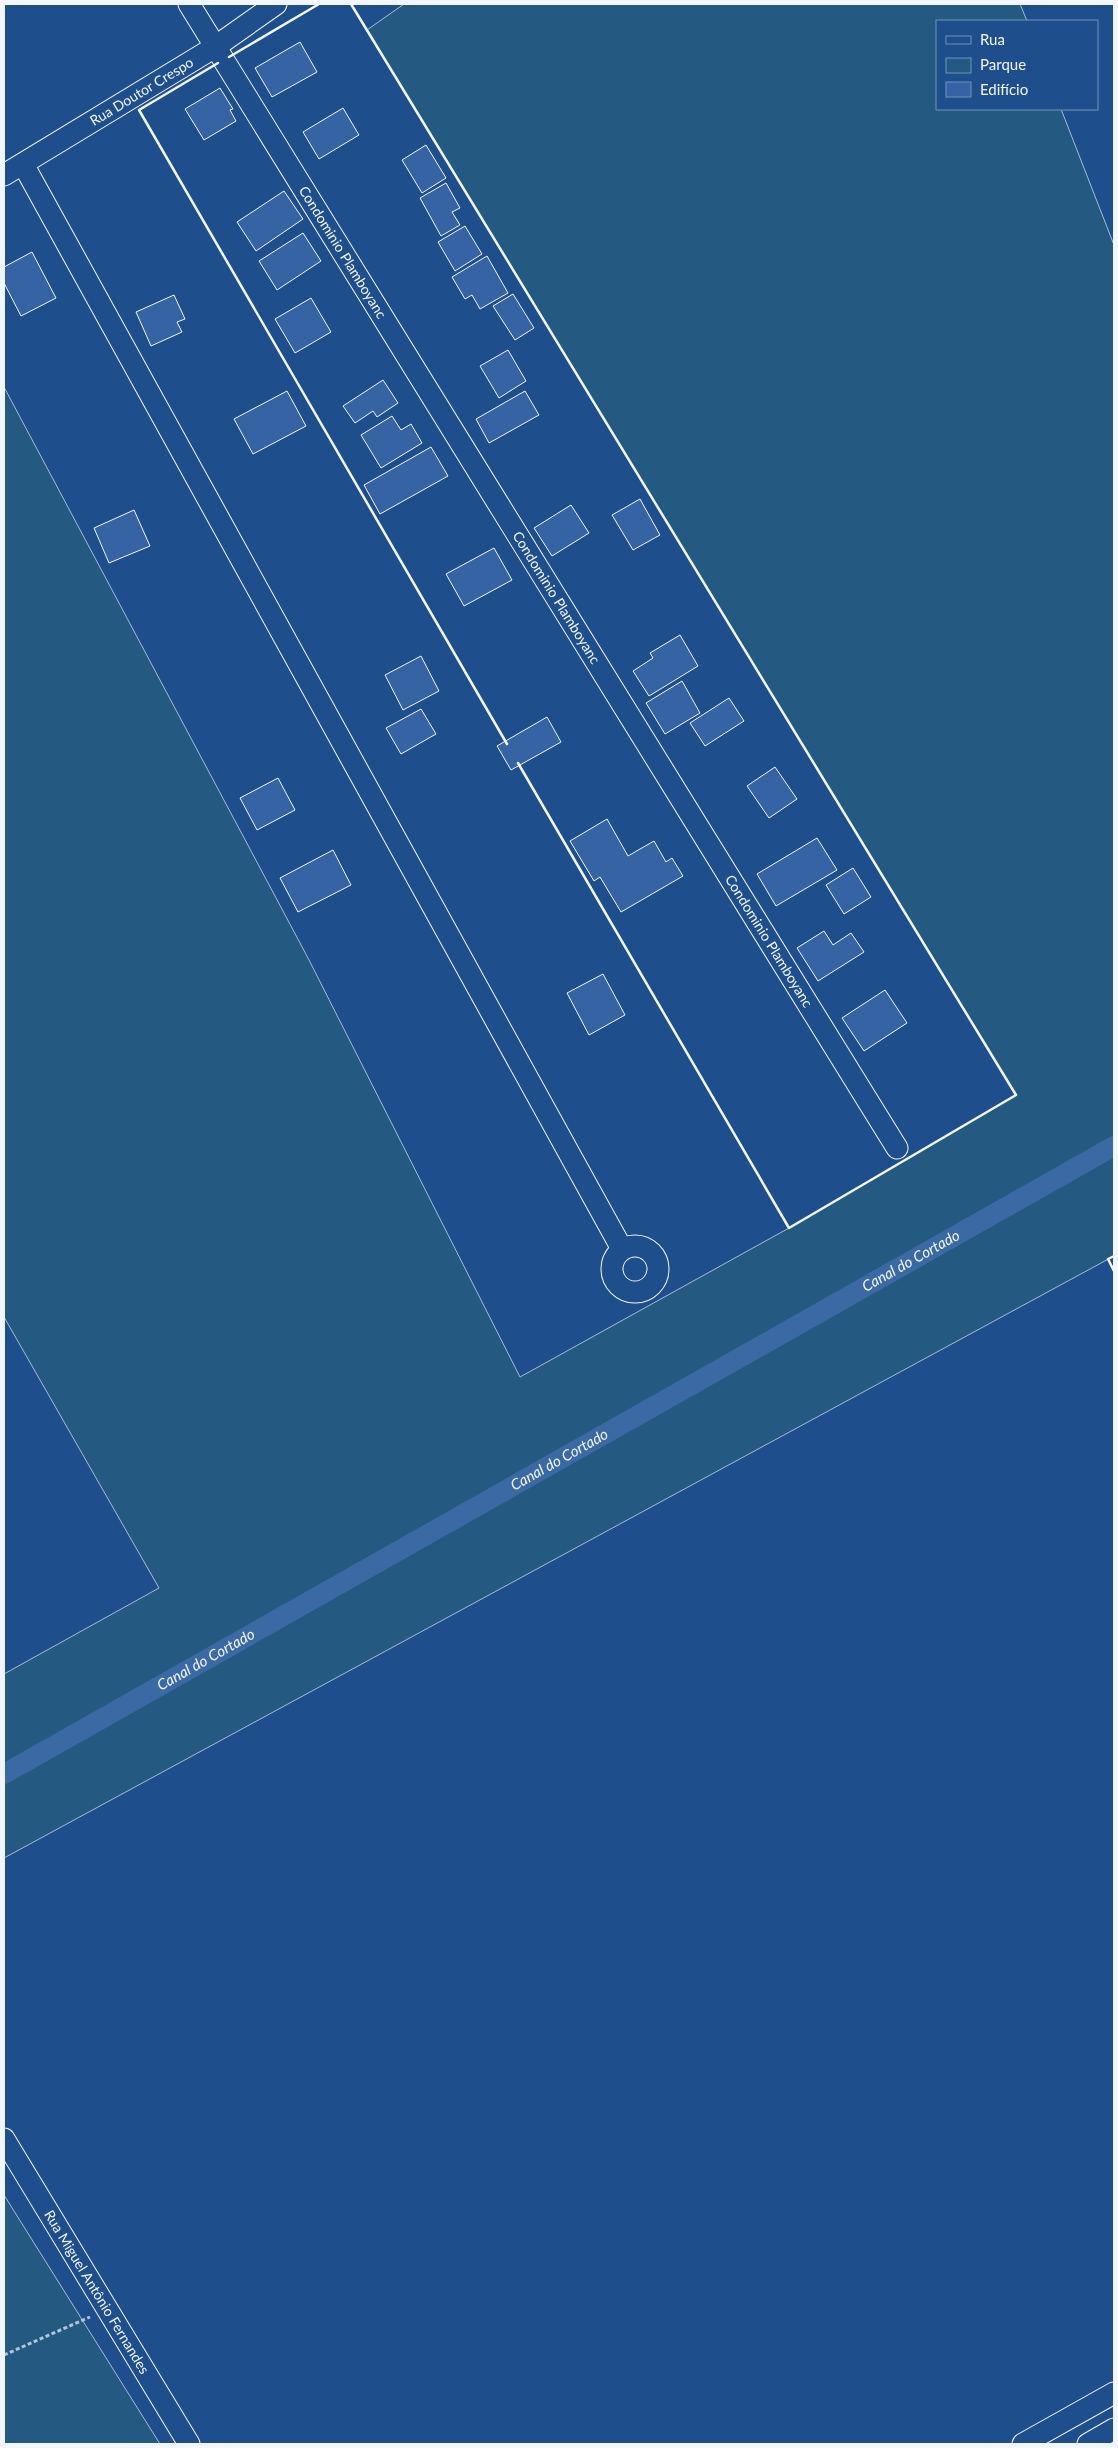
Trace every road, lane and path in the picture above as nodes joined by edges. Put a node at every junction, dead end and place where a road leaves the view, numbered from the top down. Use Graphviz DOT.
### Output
graph roads {
  1 [pos="189,4"];
  2 [pos="276,4"];
  3 [pos="215,47"];
  4 [pos="23,164"];
  5 [pos="4,175"];
  6 [pos="897,1148"];
  7 [pos="622,1249"];
  8 [pos="4,2139"];
  9 [pos="109,2308"];
  10 [pos="4,2355"];
  11 [pos="1114,2393"];
  12 [pos="1114,2429"];
  13 [pos="189,2444"];
  14 [pos="1023,2444"];
  15 [pos="1088,2444"];
  1 -- 3 [label="street, Condominio Plamboyanc"];
  2 -- 3 [label="street, Rua Doutor Crespo"];
  3 -- 4 [label="street, Rua Doutor Crespo"];
  3 -- 6 [label="street, Condominio Plamboyanc"];
  4 -- 5 [label="street, Rua Doutor Crespo"];
  4 -- 7 [label="street"];
  8 -- 9 [label="street, Rua Miguel Antônio Fernandes"];
  9 -- 10 [label="path"];
  9 -- 13 [label="street, Rua Miguel Antônio Fernandes"];
  11 -- 14 [label="street"];
  12 -- 15 [label="street"];
}
